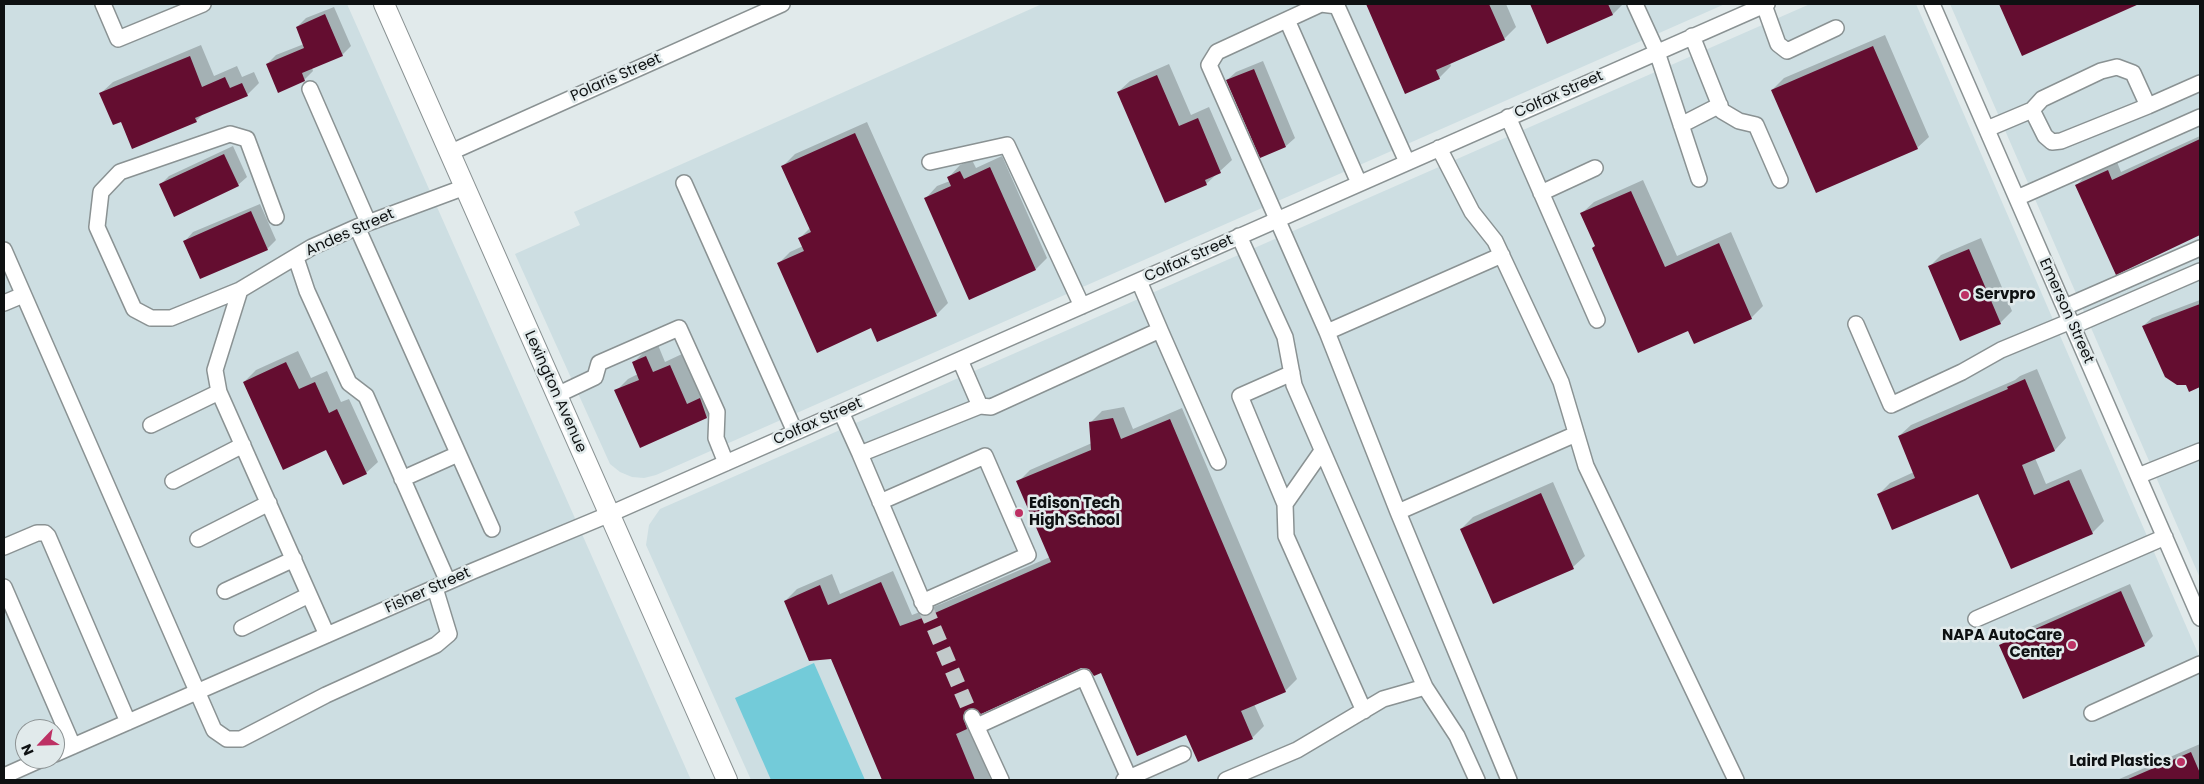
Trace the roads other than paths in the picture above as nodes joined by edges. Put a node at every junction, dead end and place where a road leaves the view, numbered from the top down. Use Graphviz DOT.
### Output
graph roads {
  1 [pos="103,4"];
  2 [pos="202,4"];
  3 [pos="384,4"];
  4 [pos="782,4"];
  5 [pos="1635,4"];
  6 [pos="1932,4"];
  7 [pos="1759,6"];
  8 [pos="1287,20"];
  9 [pos="1836,28"];
  10 [pos="1692,36"];
  11 [pos="1656,52"];
  12 [pos="2200,83"];
  13 [pos="310,89"];
  14 [pos="1720,105"];
  15 [pos="2148,106"];
  16 [pos="2032,110"];
  17 [pos="1508,117"];
  18 [pos="2200,118"];
  19 [pos="1681,125"];
  20 [pos="1987,129"];
  21 [pos="1439,148"];
  22 [pos="449,153"];
  23 [pos="930,162"];
  24 [pos="1407,162"];
  25 [pos="1595,168"];
  26 [pos="1700,179"];
  27 [pos="1780,180"];
  28 [pos="684,183"];
  29 [pos="1359,183"];
  30 [pos="464,187"];
  31 [pos="1541,193"];
  32 [pos="2017,198"];
  33 [pos="276,217"];
  34 [pos="1277,220"];
  35 [pos="362,224"];
  36 [pos="1239,236"];
  37 [pos="2200,248"];
  38 [pos="4,250"];
  39 [pos="1502,255"];
  40 [pos="296,258"];
  41 [pos="2200,271"];
  42 [pos="1139,281"];
  43 [pos="240,290"];
  44 [pos="23,295"];
  45 [pos="4,303"];
  46 [pos="1082,306"];
  47 [pos="2069,318"];
  48 [pos="1597,320"];
  49 [pos="1856,324"];
  50 [pos="1160,330"];
  51 [pos="1327,332"];
  52 [pos="960,360"];
  53 [pos="1292,373"];
  54 [pos="219,392"];
  55 [pos="556,395"];
  56 [pos="980,406"];
  57 [pos="841,412"];
  58 [pos="151,425"];
  59 [pos="795,432"];
  60 [pos="1576,434"];
  61 [pos="243,445"];
  62 [pos="1322,451"];
  63 [pos="2200,451"];
  64 [pos="458,454"];
  65 [pos="860,454"];
  66 [pos="1218,462"];
  67 [pos="726,463"];
  68 [pos="2138,476"];
  69 [pos="402,479"];
  70 [pos="173,481"];
  71 [pos="880,502"];
  72 [pos="269,503"];
  73 [pos="1285,504"];
  74 [pos="1398,512"];
  75 [pos="610,514"];
  76 [pos="492,529"];
  77 [pos="2165,537"];
  78 [pos="198,539"];
  79 [pos="4,547"];
  80 [pos="294,559"];
  81 [pos="442,585"];
  82 [pos="4,587"];
  83 [pos="224,591"];
  84 [pos="310,595"];
  85 [pos="2200,618"];
  86 [pos="1976,619"];
  87 [pos="242,628"];
  88 [pos="327,635"];
  89 [pos="2200,664"];
  90 [pos="1425,687"];
  91 [pos="198,693"];
  92 [pos="1364,711"];
  93 [pos="2092,712"];
  94 [pos="128,722"];
  95 [pos="73,746"];
  96 [pos="65,750"];
  97 [pos="1183,754"];
  98 [pos="20,769"];
  99 [pos="4,776"];
  100 [pos="1127,779"];
  101 [pos="727,780"];
  102 [pos="1000,780"];
  103 [pos="1226,780"];
  104 [pos="1477,780"];
  105 [pos="1509,780"];
  106 [pos="1736,780"];
  1 -- 2 [label="street"];
  3 -- 22 [label="main road, Lexington Avenue"];
  4 -- 22 [label="street, Polaris Street"];
  5 -- 11 [label="street"];
  6 -- 20 [label="street, Emerson Street"];
  7 -- 9 [label="street"];
  7 -- 10 [label="street, Colfax Street"];
  8 -- 24 [label="street"];
  8 -- 29 [label="street"];
  8 -- 34 [label="street"];
  10 -- 11 [label="street, Colfax Street"];
  10 -- 14 [label="street"];
  11 -- 17 [label="street, Colfax Street"];
  11 -- 19 [label="street"];
  12 -- 15 [label="street"];
  13 -- 35 [label="street"];
  14 -- 19 [label="street"];
  14 -- 27 [label="street"];
  15 -- 16 [label="street"];
  15 -- 16 [label="street"];
  16 -- 20 [label="street"];
  17 -- 21 [label="street, Colfax Street"];
  17 -- 31 [label="street"];
  18 -- 32 [label="street"];
  19 -- 26 [label="street"];
  20 -- 32 [label="street, Emerson Street"];
  21 -- 24 [label="street, Colfax Street"];
  21 -- 39 [label="street"];
  22 -- 30 [label="main road, Lexington Avenue"];
  23 -- 46 [label="street"];
  24 -- 29 [label="street, Colfax Street"];
  25 -- 31 [label="street"];
  28 -- 59 [label="street"];
  29 -- 34 [label="street, Colfax Street"];
  30 -- 35 [label="street, Andes Street"];
  30 -- 55 [label="main road, Lexington Avenue"];
  31 -- 48 [label="street"];
  32 -- 47 [label="street, Emerson Street"];
  33 -- 43 [label="street, Andes Street"];
  34 -- 36 [label="street, Colfax Street"];
  34 -- 51 [label="street"];
  35 -- 40 [label="street, Andes Street"];
  35 -- 64 [label="street"];
  36 -- 42 [label="street, Colfax Street"];
  36 -- 53 [label="street"];
  37 -- 47 [label="street"];
  38 -- 44 [label="street"];
  39 -- 51 [label="street"];
  39 -- 60 [label="street"];
  40 -- 43 [label="street, Andes Street"];
  40 -- 69 [label="street"];
  41 -- 47 [label="street"];
  42 -- 46 [label="street, Colfax Street"];
  42 -- 50 [label="street"];
  43 -- 54 [label="street"];
  44 -- 45 [label="street"];
  44 -- 91 [label="street"];
  46 -- 52 [label="street, Colfax Street"];
  47 -- 49 [label="street"];
  47 -- 68 [label="street, Emerson Street"];
  50 -- 56 [label="street"];
  50 -- 66 [label="street"];
  51 -- 74 [label="street"];
  52 -- 56 [label="street"];
  52 -- 57 [label="street, Colfax Street"];
  53 -- 62 [label="street"];
  53 -- 73 [label="street"];
  54 -- 58 [label="street"];
  54 -- 61 [label="street"];
  55 -- 67 [label="street"];
  55 -- 75 [label="main road, Lexington Avenue"];
  56 -- 65 [label="street"];
  57 -- 59 [label="street, Colfax Street"];
  57 -- 65 [label="street"];
  59 -- 67 [label="street, Colfax Street"];
  60 -- 74 [label="street"];
  60 -- 106 [label="street"];
  61 -- 70 [label="street"];
  61 -- 72 [label="street"];
  62 -- 73 [label="street"];
  62 -- 90 [label="street"];
  63 -- 68 [label="street"];
  64 -- 69 [label="street"];
  64 -- 76 [label="street"];
  65 -- 71 [label="street"];
  67 -- 75 [label="street, Colfax Street"];
  68 -- 77 [label="street, Emerson Street"];
  69 -- 81 [label="street"];
  71 -- 71 [label="street"];
  72 -- 78 [label="street"];
  72 -- 80 [label="street"];
  73 -- 92 [label="street"];
  74 -- 105 [label="street"];
  75 -- 81 [label="street, Fisher Street"];
  75 -- 101 [label="main road, Lexington Avenue"];
  77 -- 85 [label="street, Emerson Street"];
  77 -- 86 [label="street"];
  79 -- 94 [label="street"];
  80 -- 83 [label="street"];
  80 -- 84 [label="street"];
  81 -- 88 [label="street, Fisher Street"];
  81 -- 91 [label="street"];
  82 -- 95 [label="street"];
  84 -- 87 [label="street"];
  84 -- 88 [label="street"];
  88 -- 91 [label="street, Fisher Street"];
  89 -- 93 [label="street"];
  90 -- 92 [label="street"];
  90 -- 104 [label="street"];
  91 -- 94 [label="street, Fisher Street"];
  92 -- 103 [label="street"];
  94 -- 95 [label="street, Fisher Street"];
  95 -- 96 [label="street, Fisher Street"];
  97 -- 100 [label="street"];
  98 -- 99 [label="street"];
  100 -- 102 [label="street"];
}
